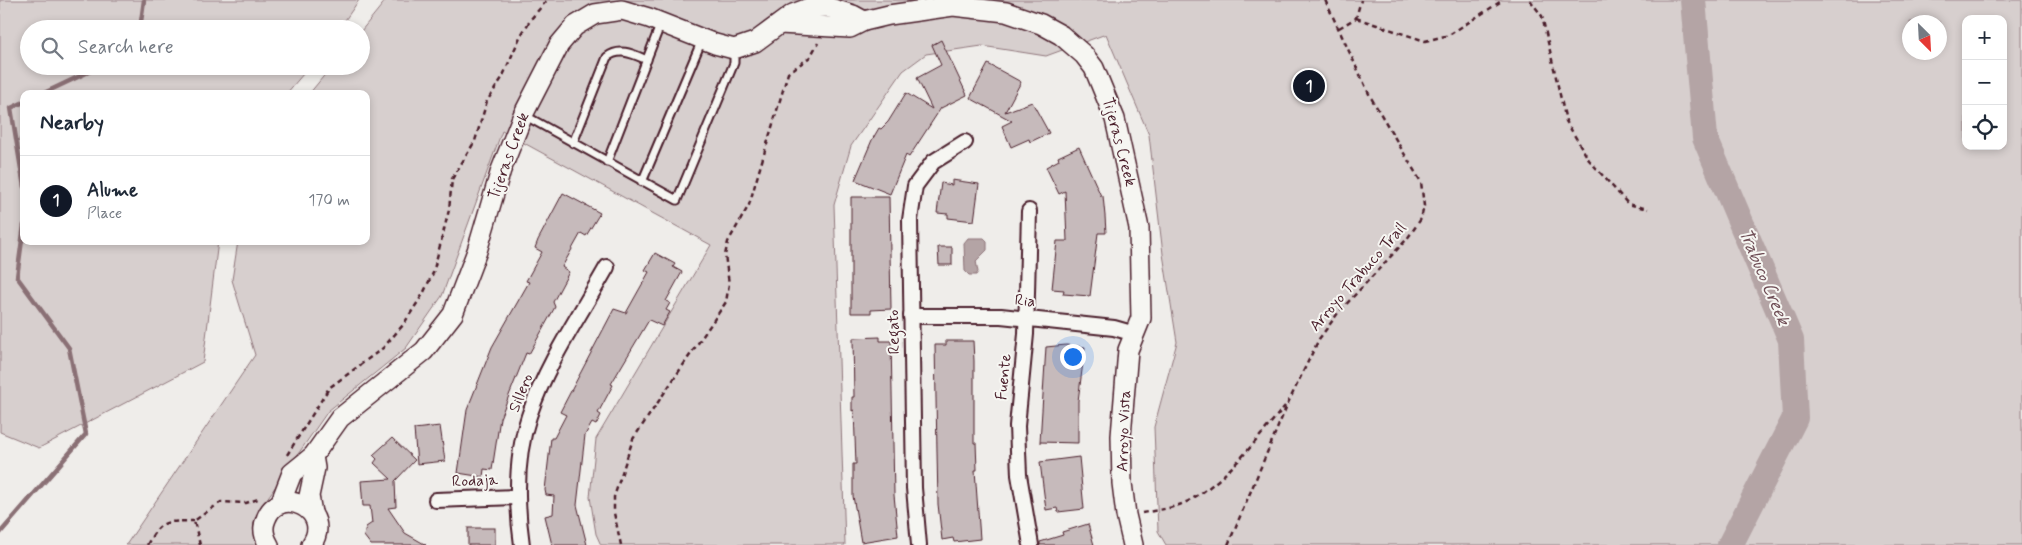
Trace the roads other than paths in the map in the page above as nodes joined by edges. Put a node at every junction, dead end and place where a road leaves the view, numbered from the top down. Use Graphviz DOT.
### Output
graph roads {
  1 [pos="661,23"];
  2 [pos="702,40"];
  3 [pos="734,49"];
  4 [pos="647,60"];
  5 [pos="523,115"];
  6 [pos="965,142"];
  7 [pos="572,143"];
  8 [pos="607,162"];
  9 [pos="642,182"];
  10 [pos="1029,211"];
  11 [pos="607,267"];
  12 [pos="911,316"];
  13 [pos="1027,318"];
  14 [pos="1138,326"];
  15 [pos="313,456"];
  16 [pos="516,497"];
  17 [pos="436,500"];
  18 [pos="280,504"];
  19 [pos="312,513"];
  20 [pos="269,545"];
  21 [pos="311,545"];
  22 [pos="522,545"];
  23 [pos="919,545"];
  24 [pos="1031,545"];
  25 [pos="1133,545"];
  1 -- 2 [label="street, Tijeras Creek"];
  1 -- 4 [label="lane"];
  1 -- 5 [label="street, Tijeras Creek"];
  2 -- 3 [label="street, Tijeras Creek"];
  2 -- 9 [label="lane"];
  3 -- 9 [label="lane"];
  3 -- 14 [label="street, Tijeras Creek"];
  4 -- 7 [label="lane"];
  4 -- 8 [label="lane"];
  5 -- 7 [label="lane"];
  5 -- 15 [label="street, Tijeras Creek"];
  6 -- 12 [label="street, Regato"];
  7 -- 8 [label="lane"];
  8 -- 9 [label="lane"];
  10 -- 13 [label="street, Fuente"];
  11 -- 16 [label="street, Sillero"];
  12 -- 13 [label="street, Ria"];
  12 -- 23 [label="street, Regato"];
  13 -- 14 [label="street, Ria"];
  13 -- 24 [label="street, Fuente"];
  14 -- 25 [label="street, Arroyo Vista"];
  15 -- 18 [label="street, Tijeras Creek"];
  15 -- 19 [label="street"];
  16 -- 17 [label="street, Rodaja"];
  16 -- 22 [label="street, Sillero"];
  18 -- 19 [label="street"];
  18 -- 20 [label="street, Tijeras Creek"];
  19 -- 21 [label="street"];
}
